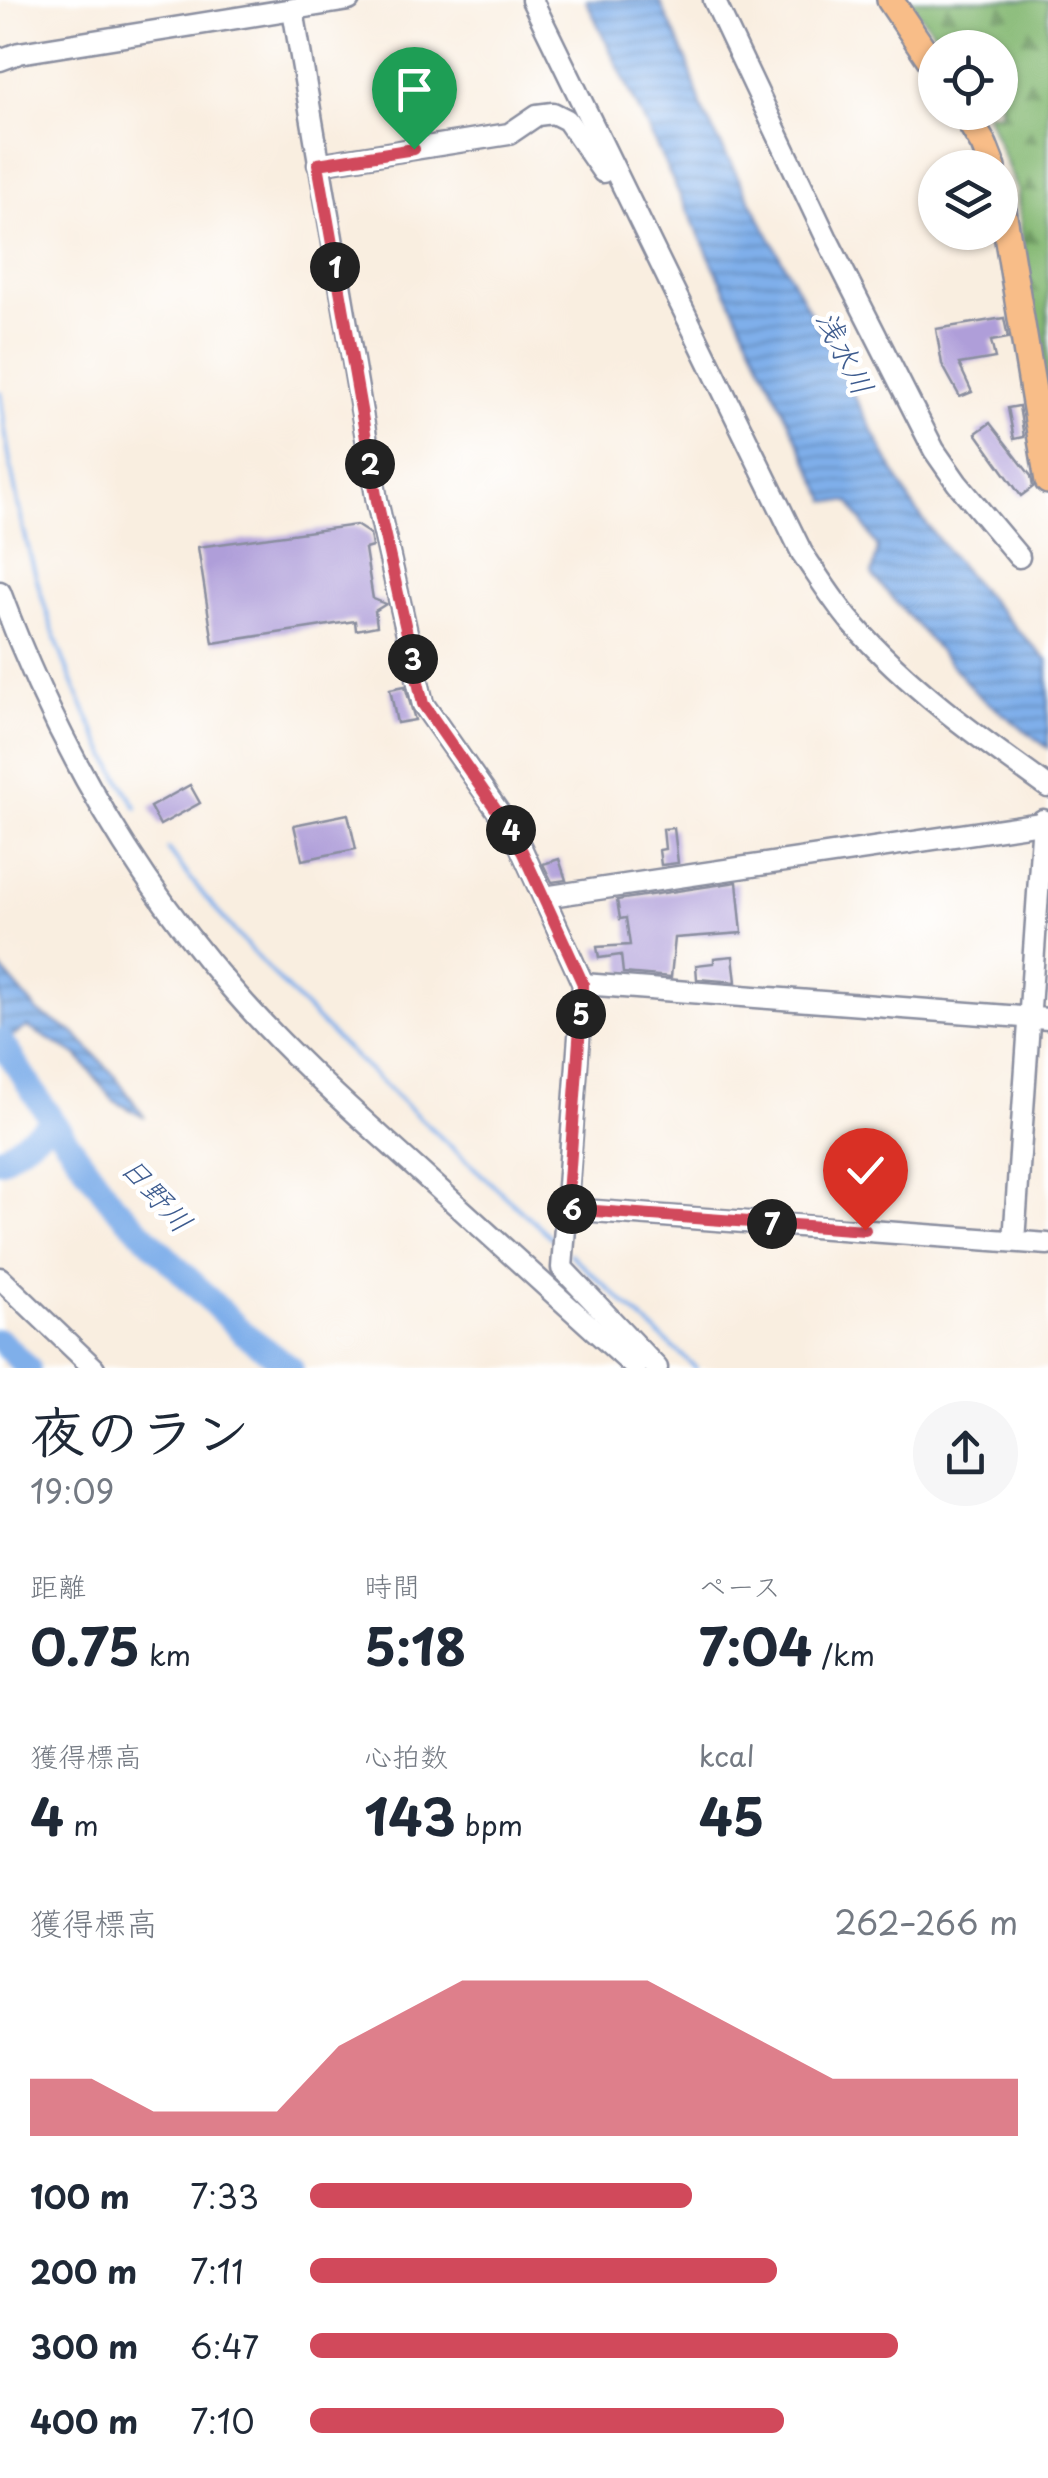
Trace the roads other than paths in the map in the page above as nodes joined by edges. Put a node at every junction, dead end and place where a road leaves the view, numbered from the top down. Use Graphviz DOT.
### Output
graph roads {
  1 [pos="349,0"];
  2 [pos="532,0"];
  3 [pos="714,0"];
  4 [pos="890,0"];
  5 [pos="293,10"];
  6 [pos="918,42"];
  7 [pos="0,60"];
  8 [pos="318,164"];
  9 [pos="628,199"];
  10 [pos="1010,250"];
  11 [pos="1048,481"];
  12 [pos="1019,556"];
  13 [pos="0,592"];
  14 [pos="1048,787"];
  15 [pos="1046,821"];
  16 [pos="544,898"];
  17 [pos="583,984"];
  18 [pos="1040,1018"];
  19 [pos="567,1209"];
  20 [pos="1014,1241"];
  21 [pos="1048,1244"];
  22 [pos="0,1278"];
  23 [pos="94,1368"];
  24 [pos="636,1368"];
  25 [pos="657,1368"];
  1 -- 5 [label="street"];
  2 -- 9 [label="street"];
  3 -- 12 [label="street"];
  4 -- 6 [label="main road"];
  5 -- 7 [label="street"];
  5 -- 8 [label="street"];
  8 -- 9 [label="street"];
  8 -- 16 [label="street"];
  9 -- 14 [label="street"];
  10 -- 11 [label="main road"];
  13 -- 24 [label="street"];
  15 -- 16 [label="street"];
  15 -- 18 [label="street"];
  16 -- 17 [label="street"];
  17 -- 18 [label="street"];
  17 -- 19 [label="street"];
  18 -- 20 [label="street"];
  19 -- 20 [label="street"];
  19 -- 25 [label="street"];
  20 -- 21 [label="street"];
  22 -- 23 [label="street"];
}
